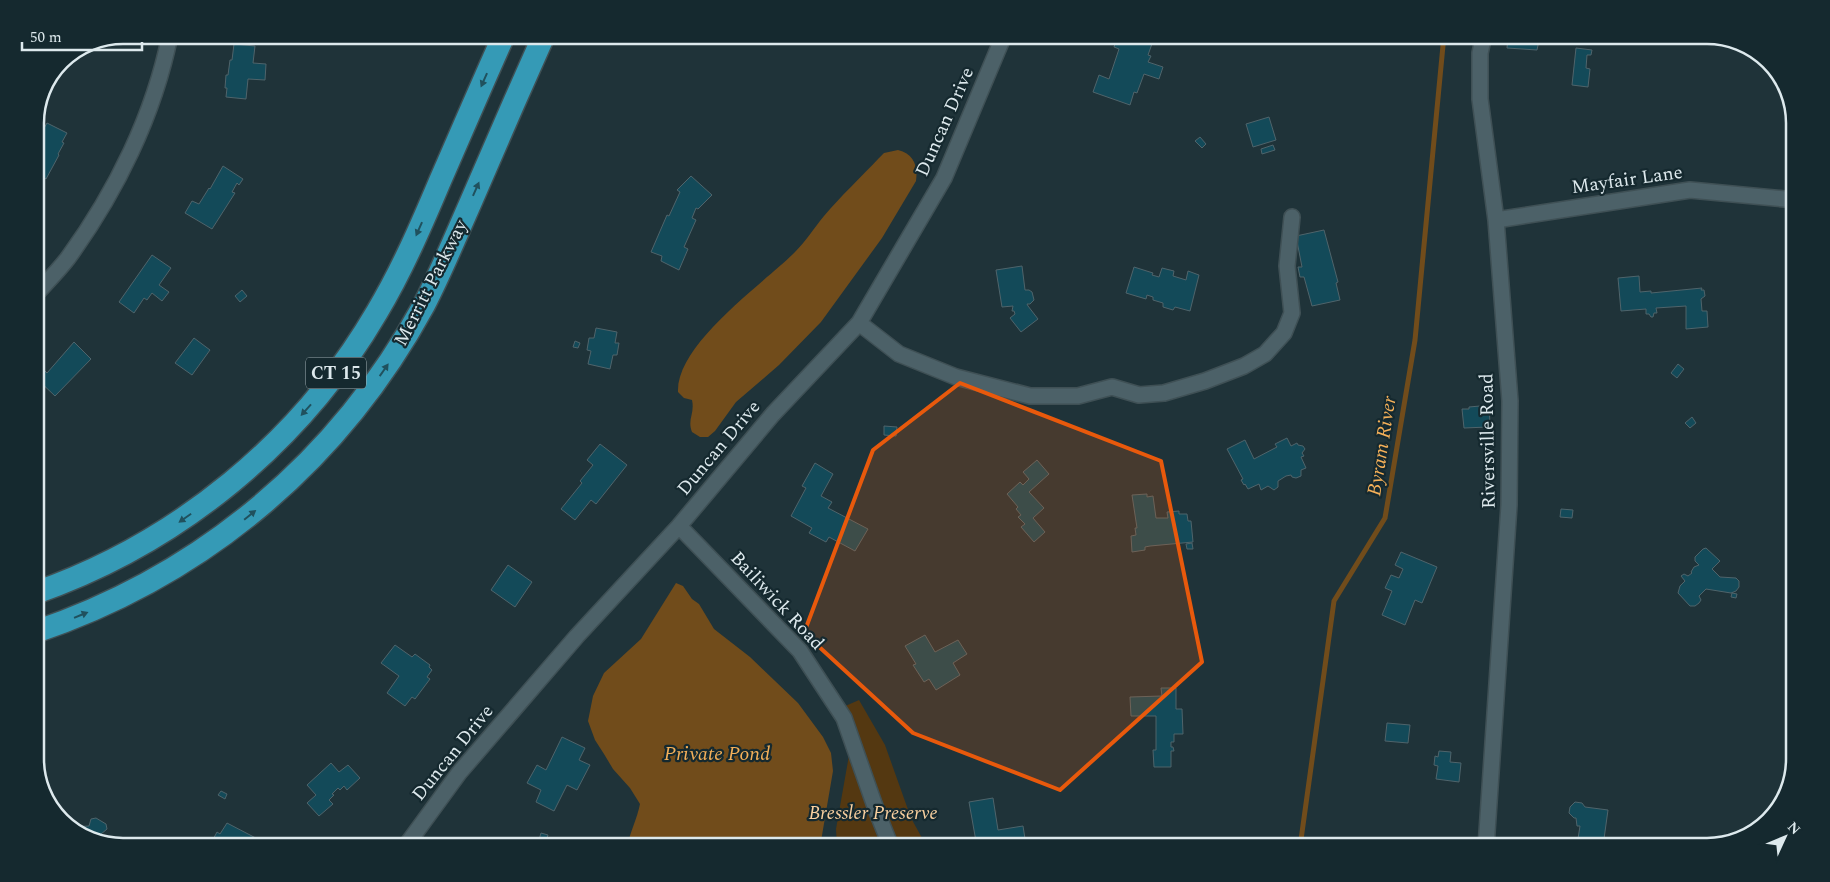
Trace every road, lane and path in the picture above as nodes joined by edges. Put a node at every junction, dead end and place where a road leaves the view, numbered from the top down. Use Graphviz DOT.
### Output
graph roads {
  1 [pos="168,44"];
  2 [pos="500,44"];
  3 [pos="540,44"];
  4 [pos="1000,44"];
  5 [pos="1482,44"];
  6 [pos="1786,199"];
  7 [pos="1292,217"];
  8 [pos="1496,220"];
  9 [pos="44,285"];
  10 [pos="859,323"];
  11 [pos="680,526"];
  12 [pos="44,590"];
  13 [pos="44,629"];
  14 [pos="411,838"];
  15 [pos="887,838"];
  16 [pos="1487,838"];
  1 -- 9 [label="street"];
  2 -- 12 [label="highway, Merritt Parkway / CT 15, one-way"];
  13 -- 3 [label="highway, Merritt Parkway / CT 15, one-way"];
  4 -- 10 [label="street, Duncan Drive"];
  5 -- 8 [label="street, Riversville Road"];
  6 -- 8 [label="street, Mayfair Lane"];
  7 -- 10 [label="street"];
  8 -- 16 [label="street, Riversville Road"];
  10 -- 11 [label="street, Duncan Drive"];
  11 -- 14 [label="street, Duncan Drive"];
  11 -- 15 [label="street, Bailiwick Road"];
}
